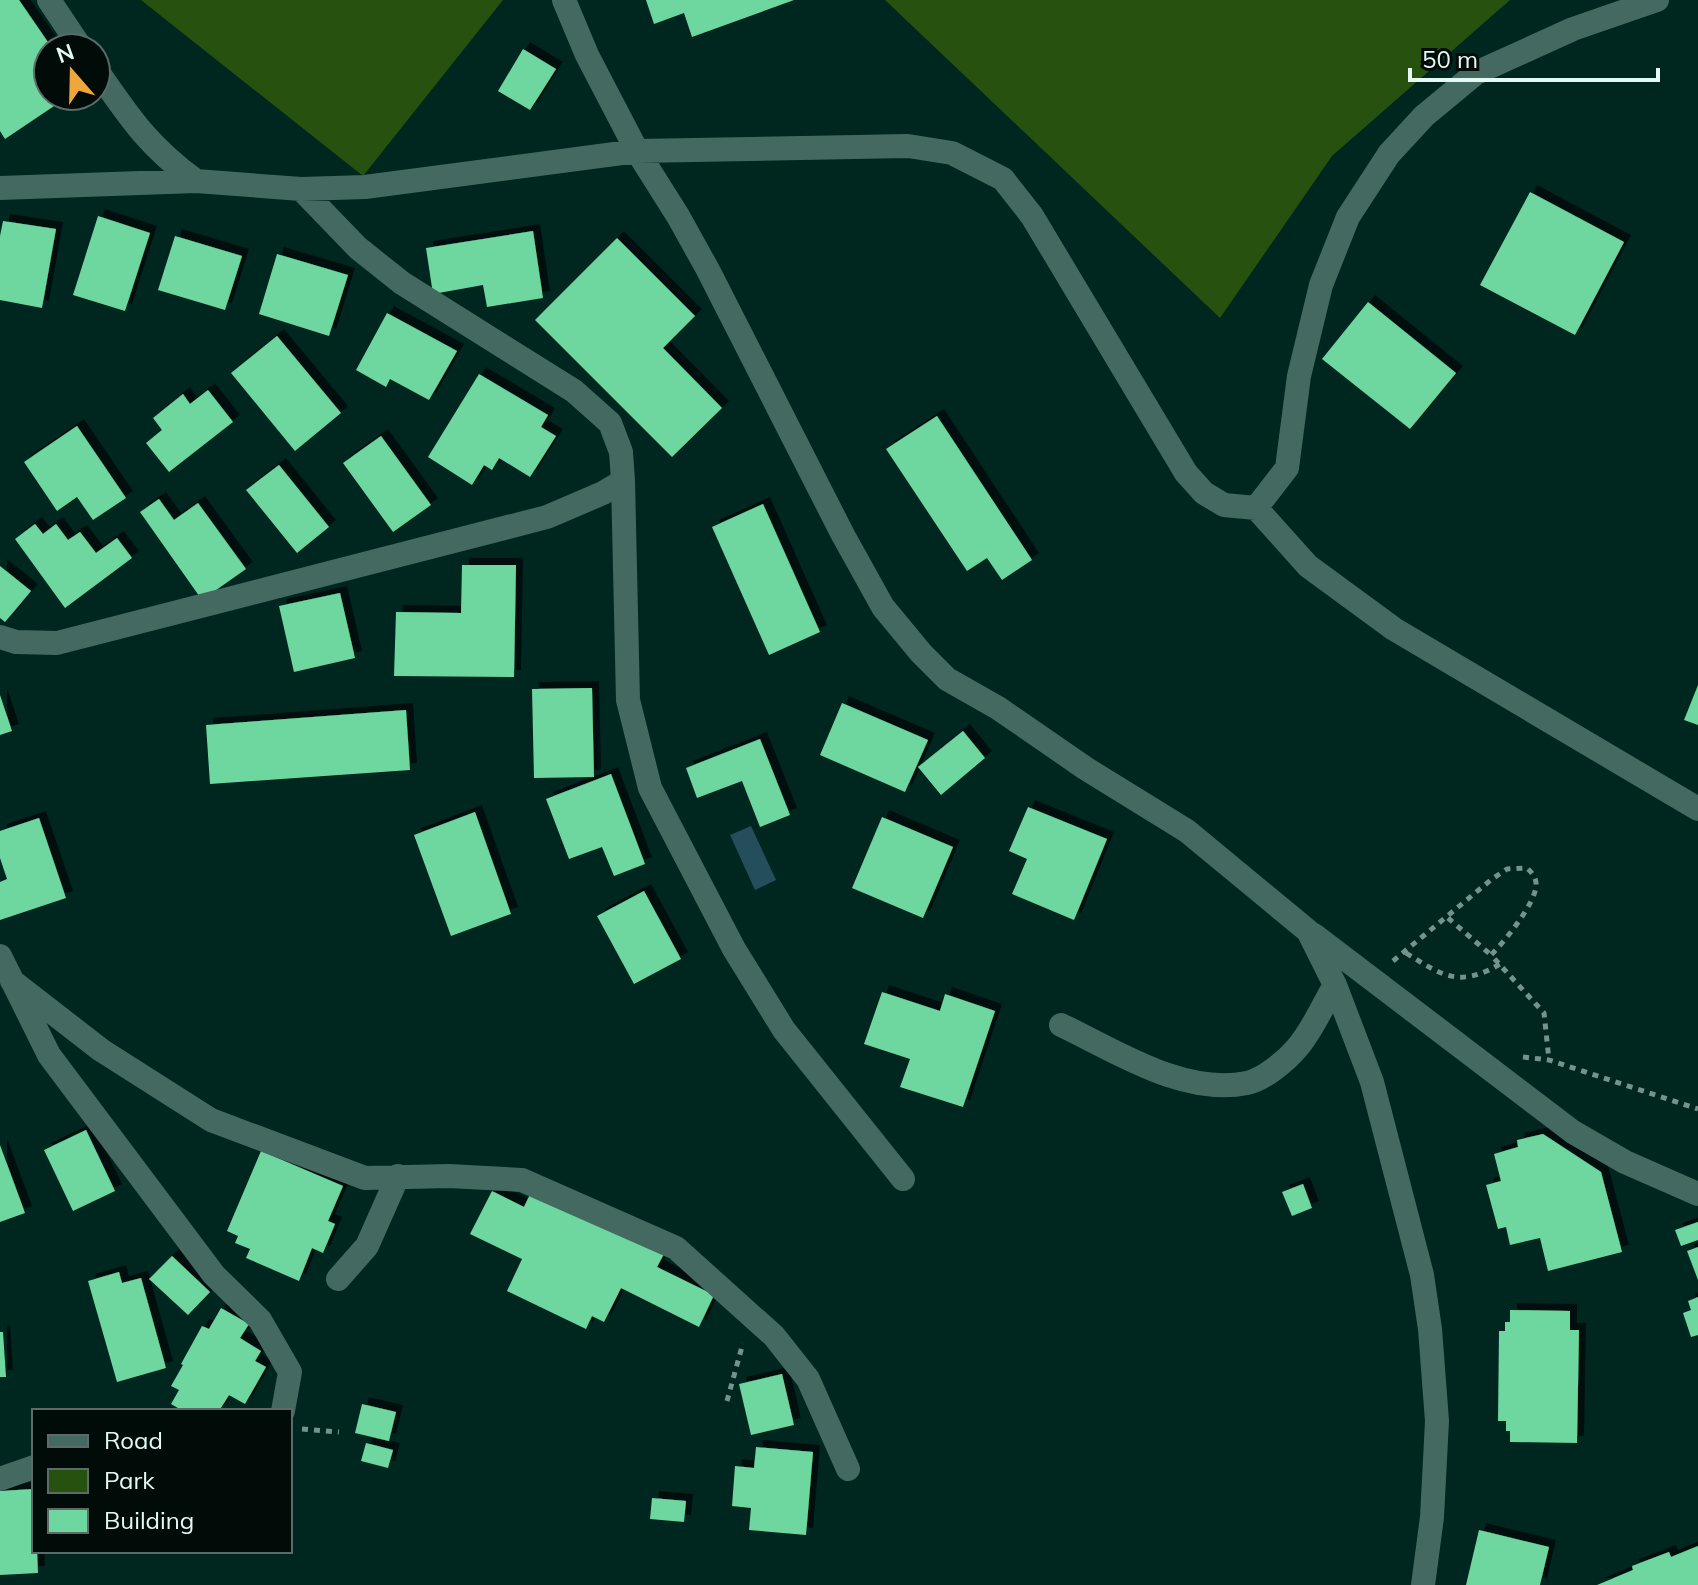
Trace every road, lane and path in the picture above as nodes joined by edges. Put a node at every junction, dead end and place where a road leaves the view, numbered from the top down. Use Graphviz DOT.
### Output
graph roads {
  1 [pos="49,0"];
  2 [pos="564,0"];
  3 [pos="1657,0"];
  4 [pos="70,32"];
  5 [pos="112,92"];
  6 [pos="637,151"];
  7 [pos="196,181"];
  8 [pos="0,188"];
  9 [pos="301,189"];
  10 [pos="623,481"];
  11 [pos="1256,508"];
  12 [pos="0,637"];
  13 [pos="1698,809"];
  14 [pos="1448,918"];
  15 [pos="1308,931"];
  16 [pos="1406,953"];
  17 [pos="1491,955"];
  18 [pos="0,956"];
  19 [pos="1500,964"];
  20 [pos="1368,977"];
  21 [pos="12,981"];
  22 [pos="1335,985"];
  23 [pos="1061,1025"];
  24 [pos="1521,1057"];
  25 [pos="1549,1060"];
  26 [pos="1698,1109"];
  27 [pos="398,1176"];
  28 [pos="903,1179"];
  29 [pos="1698,1194"];
  30 [pos="338,1279"];
  31 [pos="752,1316"];
  32 [pos="727,1401"];
  33 [pos="283,1409"];
  34 [pos="292,1426"];
  35 [pos="339,1432"];
  36 [pos="32,1468"];
  37 [pos="848,1469"];
  38 [pos="0,1479"];
  39 [pos="1423,1585"];
  1 -- 4 [label="street"];
  2 -- 6 [label="street"];
  3 -- 11 [label="street"];
  5 -- 7 [label="street"];
  6 -- 9 [label="street"];
  6 -- 11 [label="street"];
  6 -- 15 [label="street"];
  7 -- 8 [label="street"];
  7 -- 9 [label="street"];
  9 -- 10 [label="street"];
  10 -- 12 [label="street"];
  10 -- 28 [label="street"];
  11 -- 13 [label="street"];
  14 -- 16 [label="path"];
  14 -- 17 [label="path"];
  14 -- 17 [label="path"];
  15 -- 20 [label="street"];
  15 -- 22 [label="street"];
  16 -- 19 [label="path"];
  16 -- 20 [label="path"];
  17 -- 19 [label="path"];
  18 -- 21 [label="street"];
  19 -- 25 [label="path"];
  20 -- 29 [label="street"];
  21 -- 27 [label="street"];
  21 -- 33 [label="street"];
  22 -- 23 [label="street"];
  22 -- 39 [label="street"];
  24 -- 25 [label="path"];
  25 -- 26 [label="path"];
  27 -- 30 [label="street"];
  27 -- 31 [label="street"];
  31 -- 32 [label="path"];
  31 -- 37 [label="street"];
  34 -- 35 [label="path"];
  36 -- 38 [label="street"];
}
